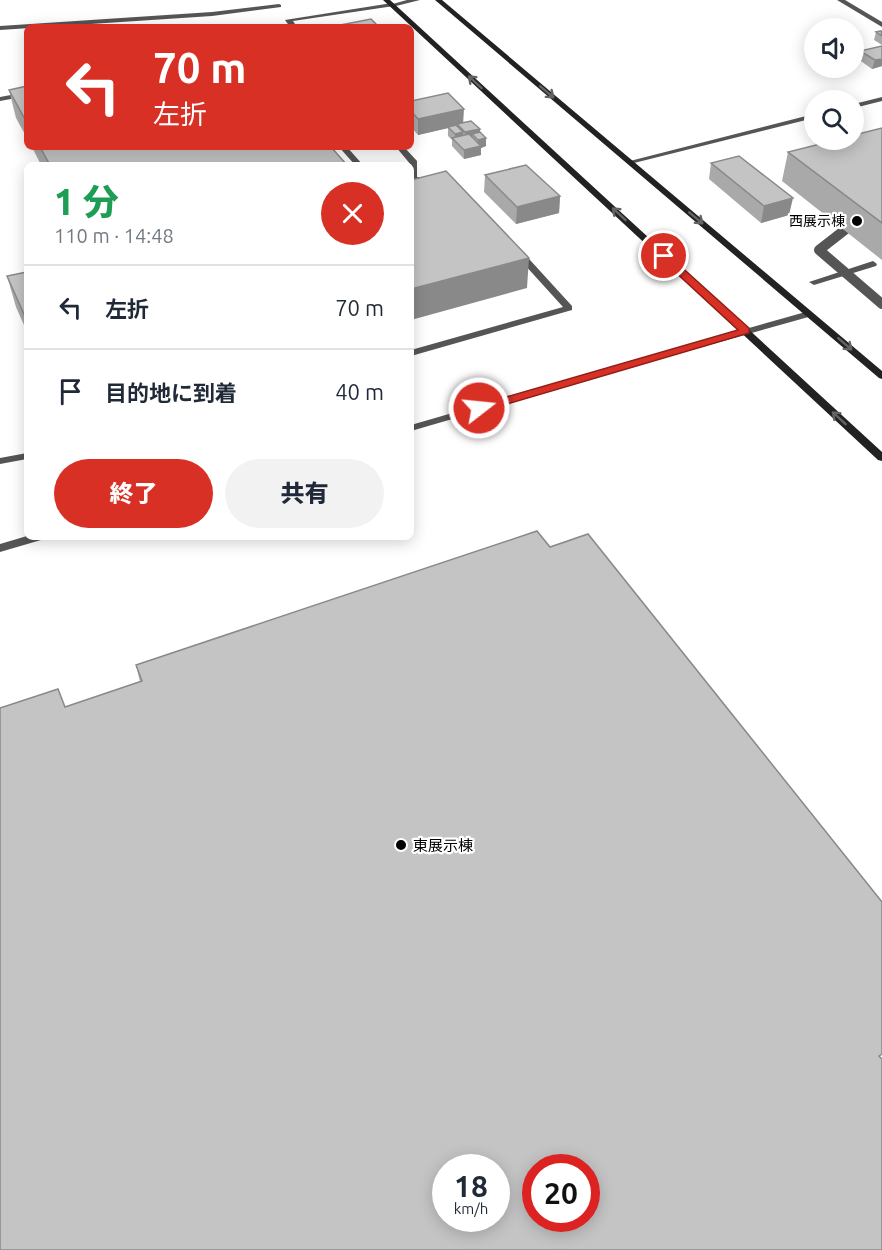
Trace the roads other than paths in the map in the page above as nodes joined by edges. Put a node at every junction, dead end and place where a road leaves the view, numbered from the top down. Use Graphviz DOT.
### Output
graph roads {
  1 [pos="417,0"];
  2 [pos="438,0"];
  3 [pos="840,0"];
  4 [pos="389,2"];
  5 [pos="277,3"];
  6 [pos="288,20"];
  7 [pos="61,24"];
  8 [pos="291,24"];
  9 [pos="413,24"];
  10 [pos="414,25"];
  11 [pos="882,25"];
  12 [pos="24,26"];
  13 [pos="0,28"];
  14 [pos="24,95"];
  15 [pos="0,99"];
  16 [pos="882,99"];
  17 [pos="864,104"];
  18 [pos="804,118"];
  19 [pos="346,150"];
  20 [pos="403,150"];
  21 [pos="356,162"];
  22 [pos="413,162"];
  23 [pos="630,162"];
  24 [pos="414,178"];
  25 [pos="443,184"];
  26 [pos="859,219"];
  27 [pos="507,241"];
  28 [pos="873,264"];
  29 [pos="814,282"];
  30 [pos="882,304"];
  31 [pos="809,314"];
  32 [pos="745,331"];
  33 [pos="414,352"];
  34 [pos="882,376"];
  35 [pos="414,427"];
  36 [pos="24,457"];
  37 [pos="882,458"];
  38 [pos="0,461"];
  39 [pos="27,540"];
  40 [pos="0,548"];
  1 -- 4 [label="street"];
  2 -- 23 [label="main road, one-way"];
  3 -- 11 [label="street"];
  4 -- 6 [label="street"];
  9 -- 4 [label="main road, one-way"];
  5 -- 6 [label="street"];
  5 -- 7 [label="street"];
  6 -- 8 [label="street"];
  32 -- 10 [label="main road, one-way"];
  12 -- 13 [label="street"];
  14 -- 15 [label="street"];
  16 -- 17 [label="street"];
  18 -- 23 [label="street"];
  19 -- 21 [label="street"];
  20 -- 22 [label="street"];
  23 -- 31 [label="main road, one-way"];
  24 -- 25 [label="street"];
  26 -- 30 [label="street, bridge"];
  27 -- 33 [label="street"];
  28 -- 29 [label="street"];
  31 -- 32 [label="street"];
  31 -- 34 [label="main road, one-way"];
  32 -- 35 [label="street"];
  37 -- 32 [label="main road, one-way"];
  36 -- 38 [label="street"];
  39 -- 40 [label="street"];
}
